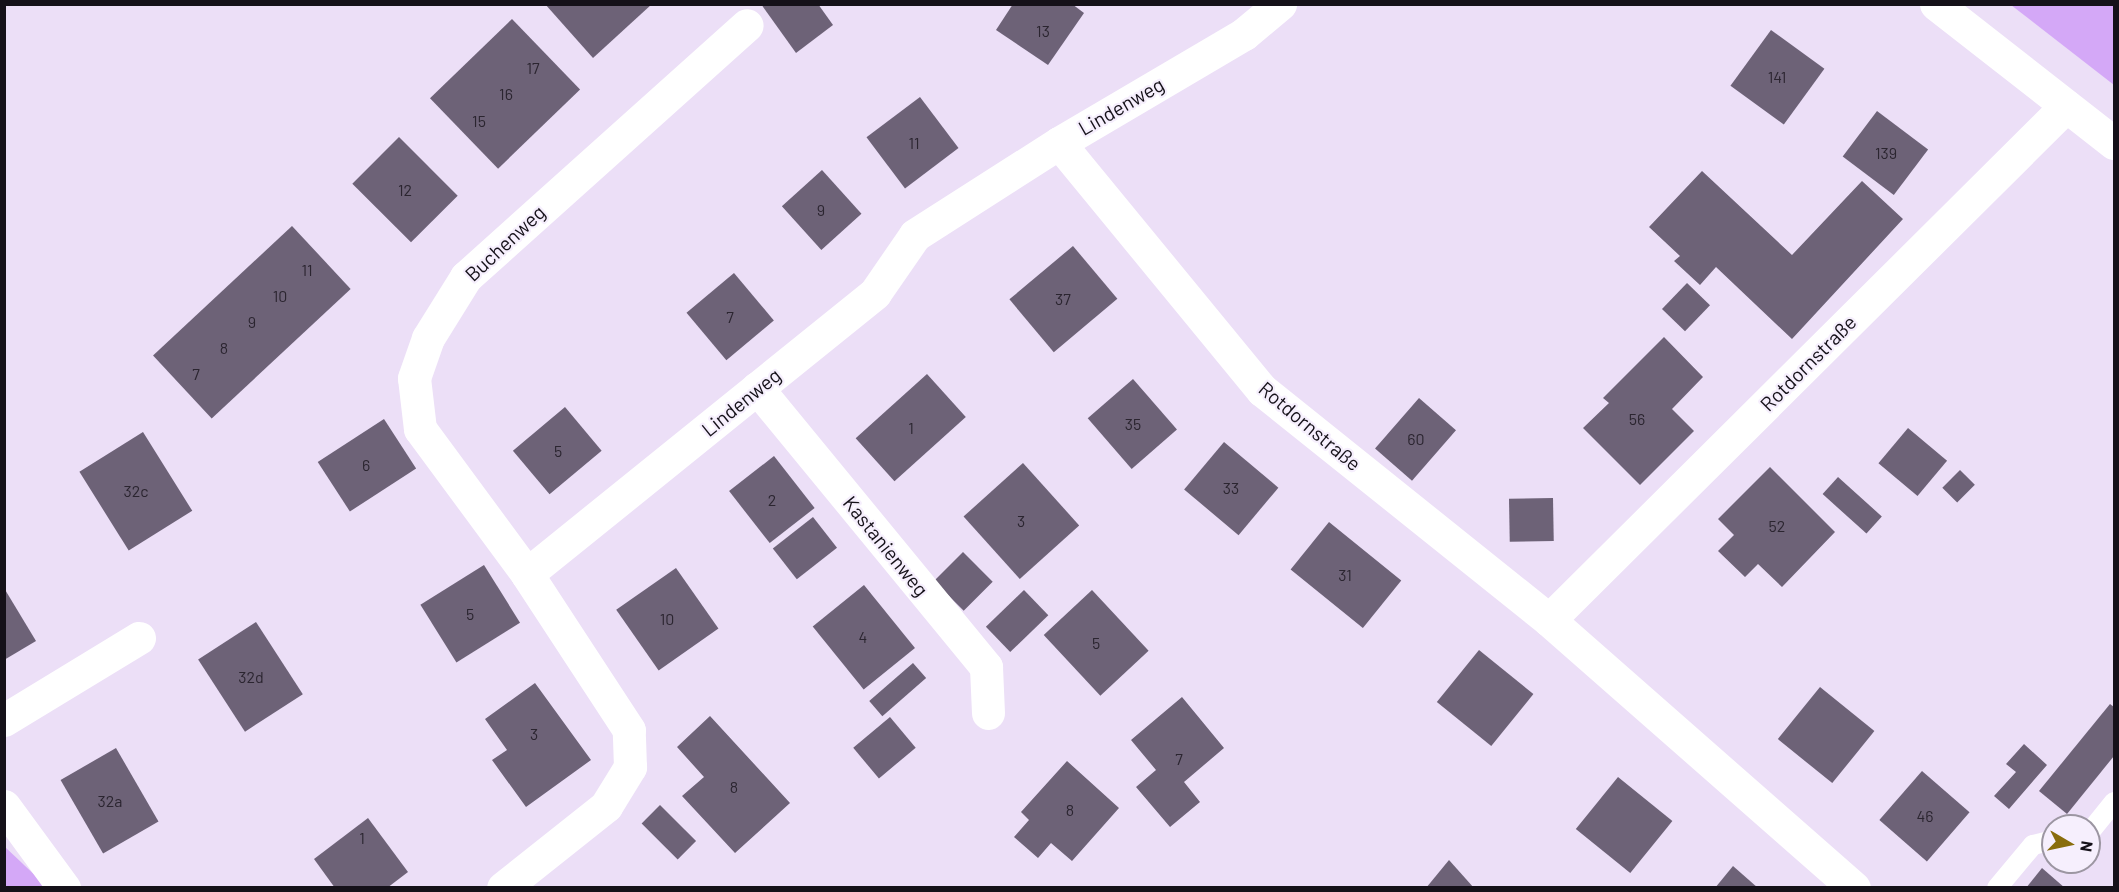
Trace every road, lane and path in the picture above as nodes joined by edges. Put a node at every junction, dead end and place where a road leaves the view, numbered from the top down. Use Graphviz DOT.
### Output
graph roads {
  1 [pos="1280,4"];
  2 [pos="1936,4"];
  3 [pos="747,25"];
  4 [pos="2066,106"];
  5 [pos="2115,142"];
  6 [pos="1059,143"];
  7 [pos="757,388"];
  8 [pos="527,574"];
  9 [pos="1549,620"];
  10 [pos="139,638"];
  11 [pos="988,713"];
  12 [pos="4,720"];
  13 [pos="2115,802"];
  14 [pos="4,806"];
  15 [pos="2101,819"];
  16 [pos="2041,843"];
  17 [pos="64,888"];
  18 [pos="503,888"];
  19 [pos="1854,888"];
  20 [pos="1997,888"];
  1 -- 6 [label="street, Lindenweg"];
  2 -- 4 [label="street"];
  3 -- 8 [label="street, Buchenweg"];
  4 -- 5 [label="street"];
  4 -- 9 [label="street, Rotdornstraße"];
  6 -- 7 [label="street, Lindenweg"];
  6 -- 9 [label="street, Rotdornstraße"];
  7 -- 8 [label="street, Lindenweg"];
  7 -- 11 [label="street, Kastanienweg"];
  8 -- 18 [label="street"];
  9 -- 19 [label="street, Rotdornstraße"];
  10 -- 12 [label="street"];
  13 -- 15 [label="lane"];
  14 -- 17 [label="street"];
  16 -- 20 [label="lane"];
}
